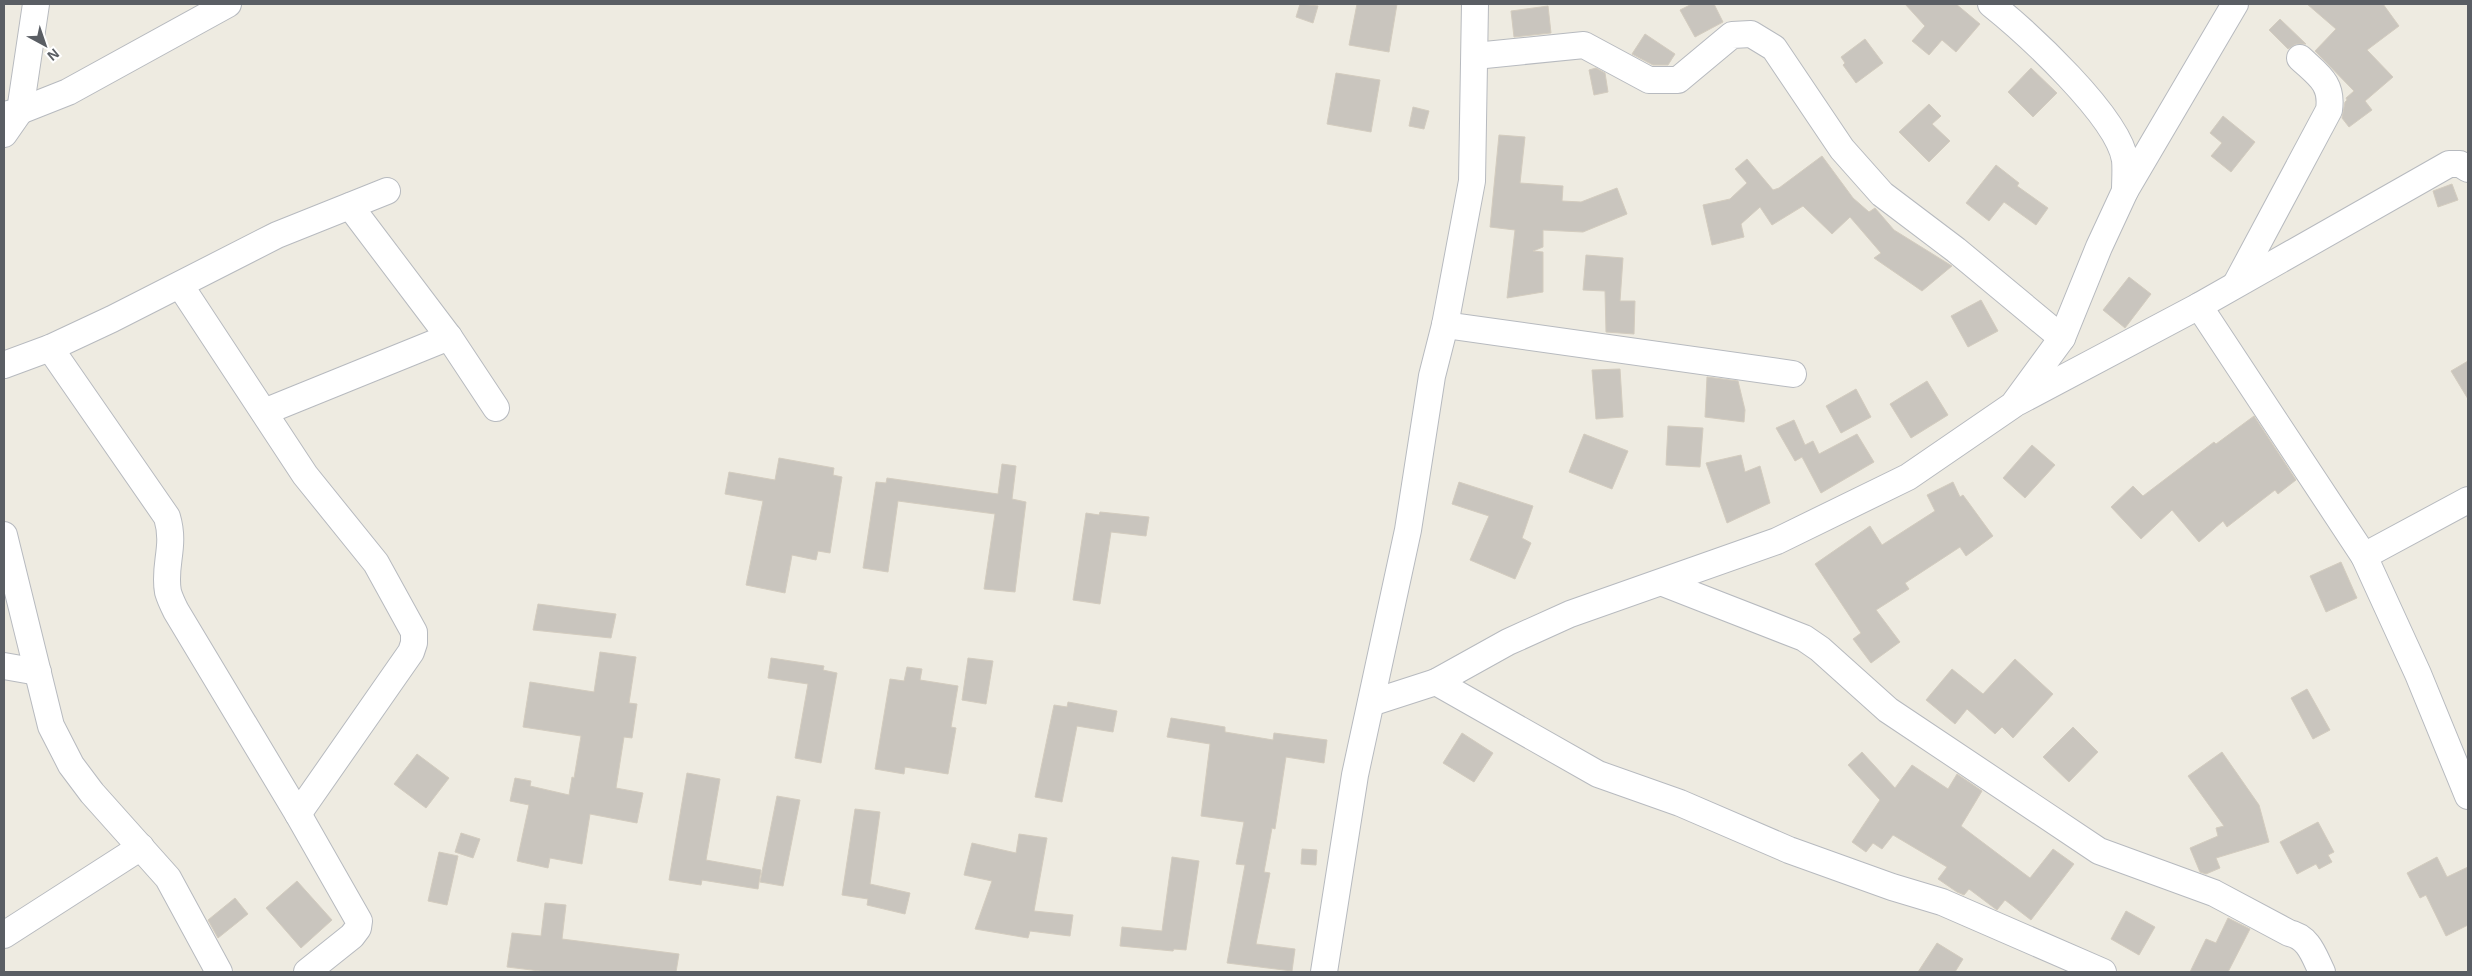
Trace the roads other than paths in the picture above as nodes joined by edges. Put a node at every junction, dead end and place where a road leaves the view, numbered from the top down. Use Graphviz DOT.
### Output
graph roads {
  1 [pos="36,4"];
  2 [pos="228,4"];
  3 [pos="1474,4"];
  4 [pos="1990,4"];
  5 [pos="2235,4"];
  6 [pos="1475,56"];
  7 [pos="2300,58"];
  8 [pos="12,113"];
  9 [pos="4,134"];
  10 [pos="2468,170"];
  11 [pos="2125,190"];
  12 [pos="387,192"];
  13 [pos="350,206"];
  14 [pos="2236,284"];
  15 [pos="180,285"];
  16 [pos="2198,306"];
  17 [pos="1445,325"];
  18 [pos="449,337"];
  19 [pos="2062,338"];
  20 [pos="50,348"];
  21 [pos="4,365"];
  22 [pos="1793,374"];
  23 [pos="2013,405"];
  24 [pos="496,408"];
  25 [pos="264,412"];
  26 [pos="2468,500"];
  27 [pos="4,535"];
  28 [pos="2364,556"];
  29 [pos="1663,582"];
  30 [pos="4,666"];
  31 [pos="38,672"];
  32 [pos="1436,682"];
  33 [pos="1371,703"];
  34 [pos="2468,796"];
  35 [pos="298,814"];
  36 [pos="141,847"];
  37 [pos="4,935"];
  38 [pos="219,972"];
  39 [pos="307,972"];
  40 [pos="1324,972"];
  41 [pos="2103,972"];
  42 [pos="2322,972"];
  1 -- 8 [label="street"];
  2 -- 8 [label="street"];
  3 -- 6 [label="street"];
  4 -- 11 [label="street"];
  5 -- 11 [label="street"];
  6 -- 17 [label="street"];
  6 -- 19 [label="street"];
  7 -- 14 [label="street"];
  8 -- 9 [label="street"];
  10 -- 14 [label="street"];
  11 -- 19 [label="street"];
  12 -- 13 [label="street"];
  13 -- 15 [label="street"];
  13 -- 18 [label="street"];
  14 -- 16 [label="street"];
  15 -- 20 [label="street"];
  15 -- 25 [label="street"];
  16 -- 23 [label="street"];
  16 -- 28 [label="street"];
  17 -- 22 [label="street"];
  17 -- 33 [label="street"];
  18 -- 24 [label="street"];
  18 -- 25 [label="street"];
  19 -- 23 [label="street"];
  20 -- 21 [label="street"];
  20 -- 35 [label="street"];
  23 -- 29 [label="street"];
  25 -- 35 [label="street"];
  26 -- 28 [label="street"];
  27 -- 31 [label="street"];
  28 -- 34 [label="street"];
  29 -- 32 [label="street"];
  29 -- 42 [label="street"];
  30 -- 31 [label="street"];
  31 -- 36 [label="street"];
  32 -- 33 [label="street"];
  32 -- 41 [label="street"];
  33 -- 40 [label="street"];
  35 -- 39 [label="street"];
  36 -- 37 [label="street"];
  36 -- 38 [label="street"];
}
